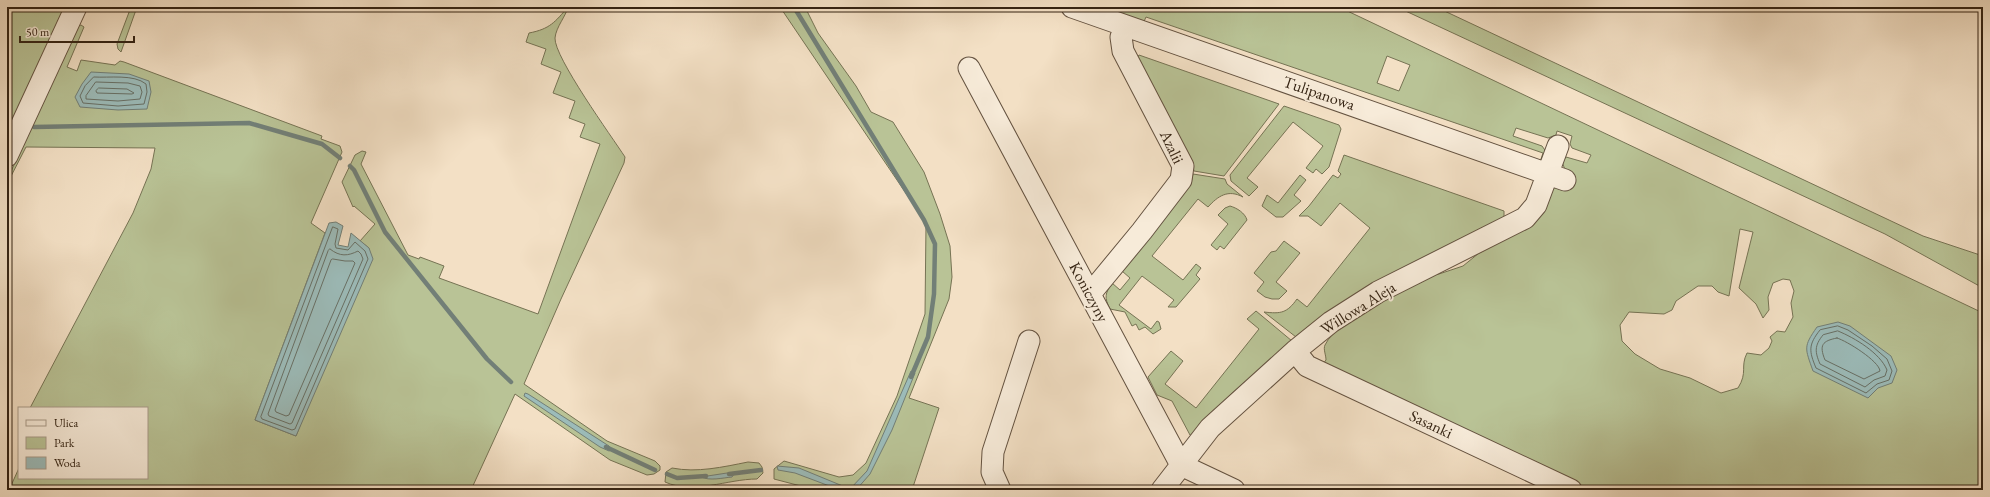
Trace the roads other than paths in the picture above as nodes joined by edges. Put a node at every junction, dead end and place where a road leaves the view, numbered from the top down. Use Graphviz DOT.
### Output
graph roads {
  1 [pos="76,7"];
  2 [pos="1072,7"];
  3 [pos="1125,26"];
  4 [pos="969,68"];
  5 [pos="1558,146"];
  6 [pos="7,156"];
  7 [pos="1556,178"];
  8 [pos="1090,294"];
  9 [pos="1029,341"];
  10 [pos="1295,351"];
  11 [pos="1181,465"];
  12 [pos="1000,490"];
  13 [pos="1162,490"];
  14 [pos="1234,490"];
  15 [pos="1571,490"];
  1 -- 6 [label="street"];
  2 -- 3 [label="street, Tulipanowa"];
  3 -- 7 [label="street, Tulipanowa"];
  3 -- 8 [label="street, Azalii"];
  4 -- 8 [label="street, Koniczyny"];
  5 -- 7 [label="street, Willowa Aleja"];
  7 -- 10 [label="street, Willowa Aleja"];
  8 -- 11 [label="street, Koniczyny"];
  9 -- 12 [label="street"];
  10 -- 11 [label="street, Willowa Aleja"];
  10 -- 15 [label="street, Sasanki"];
  11 -- 13 [label="street, Willowa Aleja"];
  11 -- 14 [label="street"];
}
